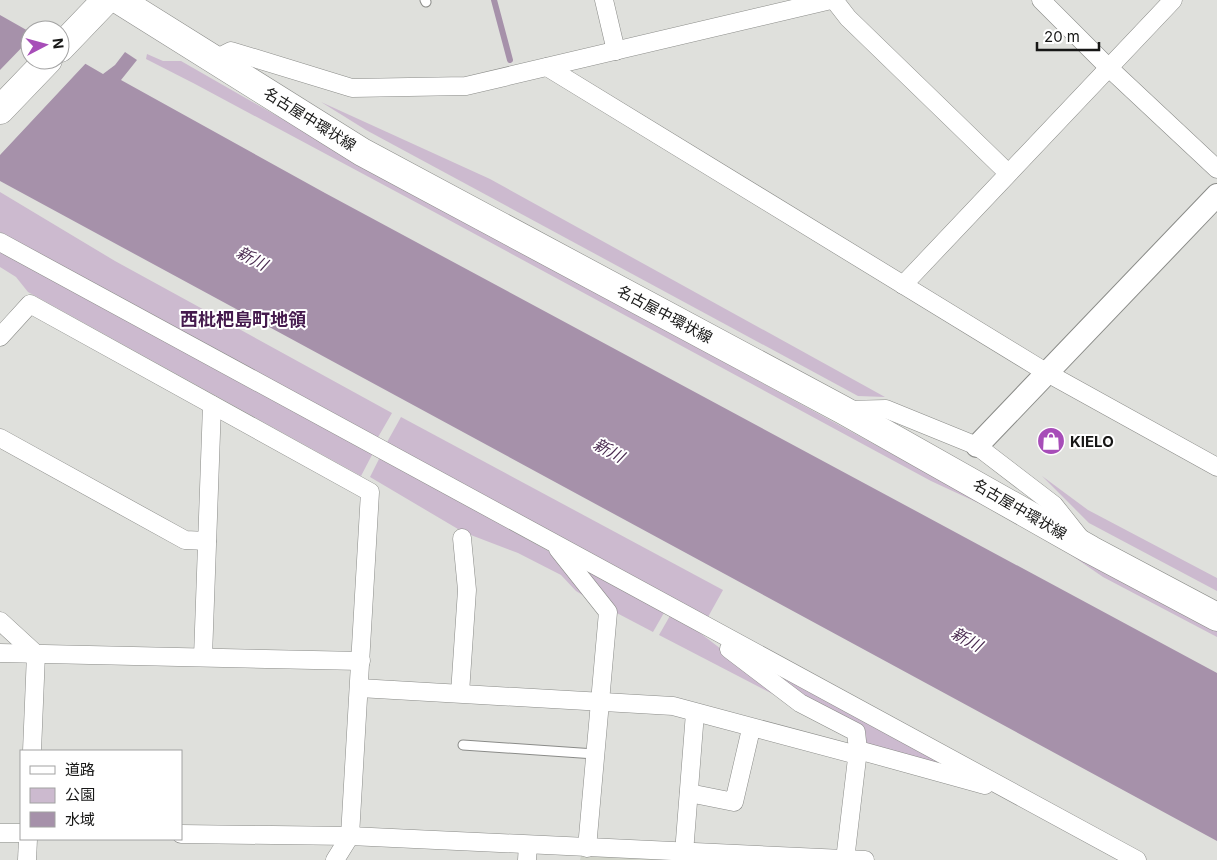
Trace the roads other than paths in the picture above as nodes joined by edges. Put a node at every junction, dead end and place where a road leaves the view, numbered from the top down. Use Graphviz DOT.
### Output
graph roads {
  1 [pos="119,0"];
  2 [pos="604,0"];
  3 [pos="833,0"];
  4 [pos="1041,0"];
  5 [pos="1173,0"];
  6 [pos="100,6"];
  7 [pos="70,38"];
  8 [pos="616,51"];
  9 [pos="215,59"];
  10 [pos="547,67"];
  11 [pos="1108,67"];
  12 [pos="38,70"];
  13 [pos="0,110"];
  14 [pos="1217,169"];
  15 [pos="1008,173"];
  16 [pos="1217,195"];
  17 [pos="0,242"];
  18 [pos="903,285"];
  19 [pos="0,337"];
  20 [pos="1048,374"];
  21 [pos="212,405"];
  22 [pos="843,410"];
  23 [pos="0,438"];
  24 [pos="977,446"];
  25 [pos="1215,462"];
  26 [pos="462,538"];
  27 [pos="207,541"];
  28 [pos="555,544"];
  29 [pos="1091,550"];
  30 [pos="687,616"];
  31 [pos="1217,617"];
  32 [pos="0,621"];
  33 [pos="0,653"];
  34 [pos="36,654"];
  35 [pos="203,657"];
  36 [pos="361,661"];
  37 [pos="359,688"];
  38 [pos="460,693"];
  39 [pos="600,700"];
  40 [pos="695,713"];
  41 [pos="751,729"];
  42 [pos="463,745"];
  43 [pos="32,750"];
  44 [pos="857,752"];
  45 [pos="595,754"];
  46 [pos="689,793"];
  47 [pos="1015,793"];
  48 [pos="0,832"];
  49 [pos="20,833"];
  50 [pos="182,834"];
  51 [pos="350,836"];
  52 [pos="28,840"];
  53 [pos="587,848"];
  54 [pos="527,853"];
  55 [pos="684,853"];
  56 [pos="845,859"];
  57 [pos="28,860"];
  58 [pos="335,860"];
  59 [pos="865,860"];
  60 [pos="1137,860"];
  1 -- 9 [label="main road, 名古屋中環状線"];
  2 -- 8 [label="street"];
  3 -- 8 [label="street"];
  3 -- 15 [label="street"];
  4 -- 11 [label="street"];
  5 -- 11 [label="street"];
  6 -- 7 [label="main road"];
  8 -- 10 [label="street"];
  9 -- 10 [label="street"];
  9 -- 22 [label="main road, 名古屋中環状線"];
  10 -- 18 [label="street"];
  11 -- 14 [label="street"];
  11 -- 15 [label="street"];
  12 -- 13 [label="main road"];
  15 -- 18 [label="street"];
  16 -- 20 [label="street"];
  17 -- 28 [label="street"];
  18 -- 20 [label="street"];
  19 -- 21 [label="street"];
  20 -- 24 [label="street"];
  20 -- 25 [label="street"];
  21 -- 27 [label="street"];
  21 -- 36 [label="street"];
  22 -- 24 [label="street"];
  22 -- 29 [label="main road, 名古屋中環状線"];
  23 -- 27 [label="street"];
  24 -- 29 [label="street"];
  26 -- 38 [label="street"];
  27 -- 35 [label="street"];
  28 -- 30 [label="street"];
  28 -- 39 [label="street"];
  29 -- 31 [label="main road, 名古屋中環状線"];
  30 -- 44 [label="street"];
  30 -- 47 [label="street"];
  32 -- 34 [label="street"];
  33 -- 34 [label="street"];
  34 -- 35 [label="street"];
  34 -- 43 [label="street"];
  35 -- 36 [label="street"];
  36 -- 37 [label="street"];
  37 -- 38 [label="street"];
  37 -- 51 [label="street"];
  38 -- 39 [label="street"];
  39 -- 40 [label="street"];
  39 -- 45 [label="street"];
  40 -- 41 [label="street"];
  40 -- 46 [label="street"];
  41 -- 44 [label="street"];
  41 -- 46 [label="street"];
  42 -- 45 [label="lane"];
  44 -- 47 [label="street"];
  44 -- 56 [label="street"];
  45 -- 53 [label="street"];
  46 -- 55 [label="street"];
  47 -- 60 [label="street"];
  48 -- 49 [label="street"];
  50 -- 51 [label="street"];
  51 -- 54 [label="street"];
  51 -- 58 [label="street"];
  52 -- 57 [label="street"];
  53 -- 54 [label="street"];
  53 -- 55 [label="street"];
  55 -- 56 [label="street"];
  56 -- 59 [label="street"];
}
